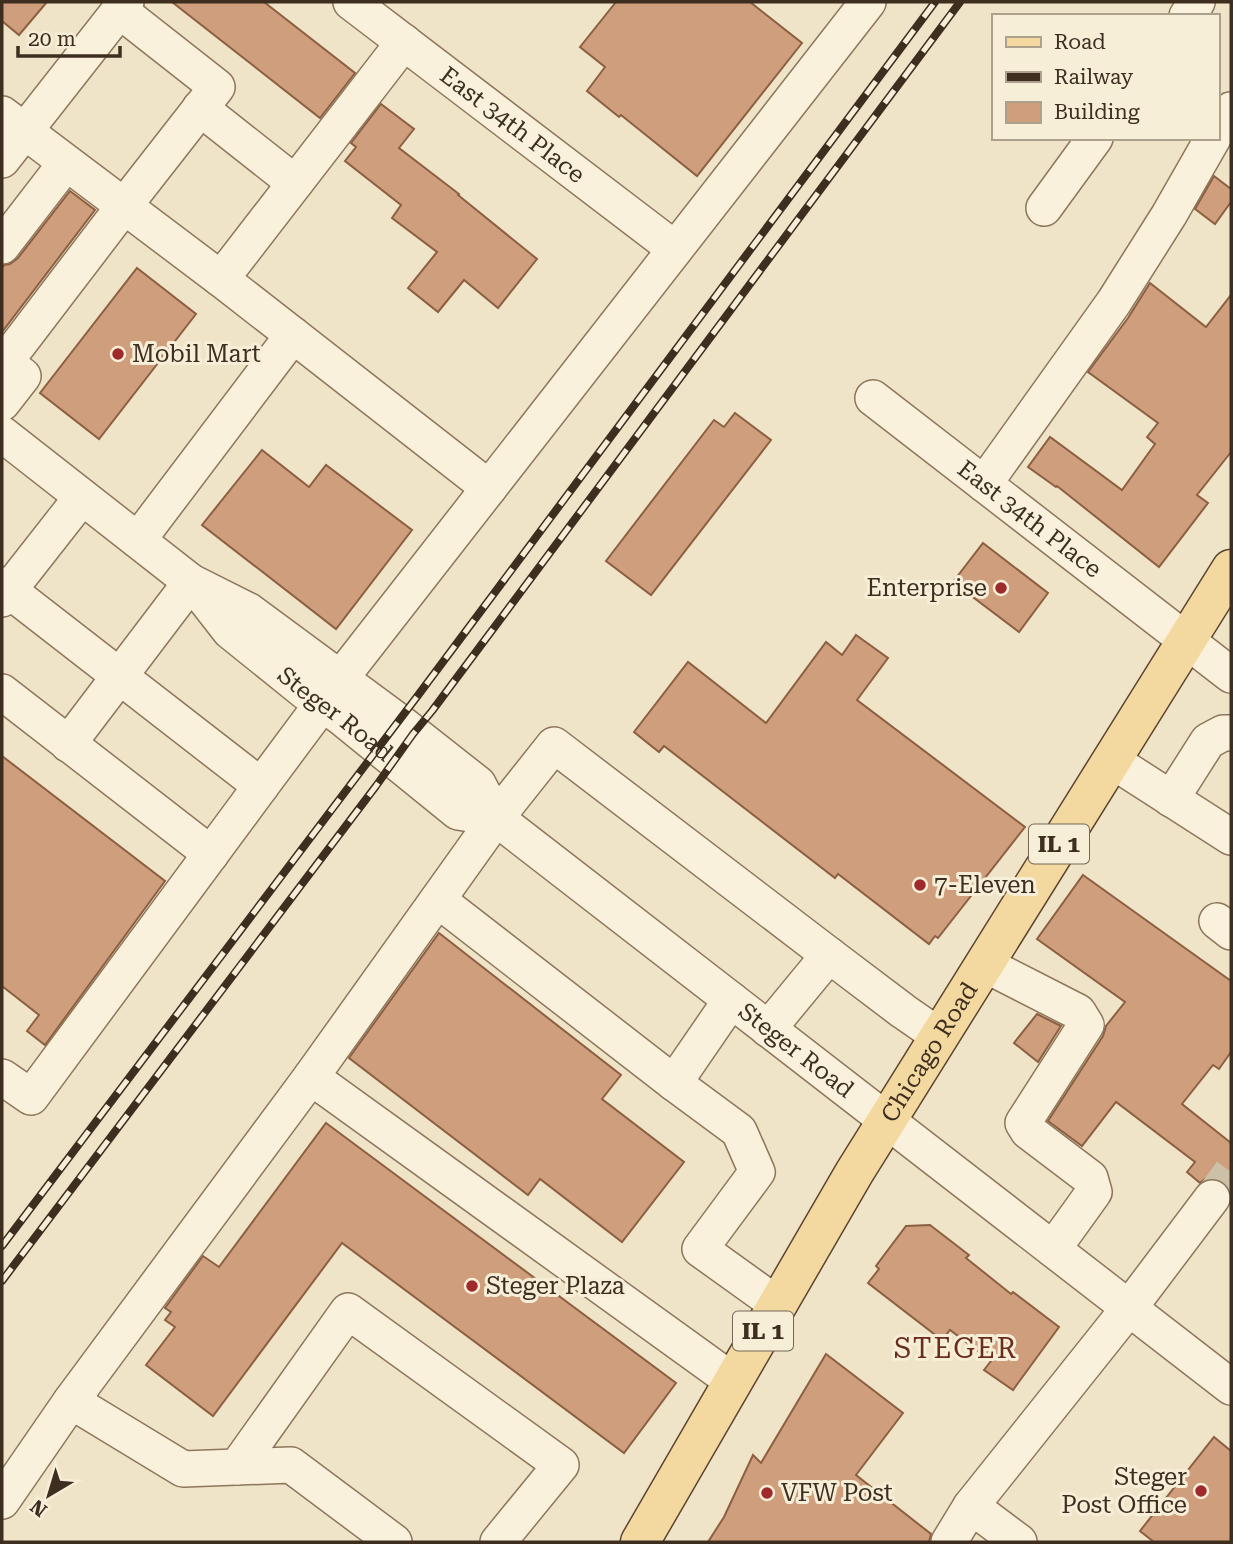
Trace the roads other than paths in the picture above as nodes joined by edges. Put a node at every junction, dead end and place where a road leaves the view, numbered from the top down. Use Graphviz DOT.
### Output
graph roads {
  1 [pos="351,2"];
  2 [pos="868,2"];
  3 [pos="123,6"];
  4 [pos="404,42"];
  5 [pos="200,108"];
  6 [pos="1231,110"];
  7 [pos="13,123"];
  8 [pos="1219,128"];
  9 [pos="1094,140"];
  10 [pos="1212,140"];
  11 [pos="2,160"];
  12 [pos="66,163"];
  13 [pos="295,183"];
  14 [pos="124,206"];
  15 [pos="1044,208"];
  16 [pos="2,246"];
  17 [pos="676,249"];
  18 [pos="221,279"];
  19 [pos="293,335"];
  20 [pos="3,361"];
  21 [pos="873,398"];
  22 [pos="2,404"];
  23 [pos="2,434"];
  24 [pos="984,484"];
  25 [pos="489,488"];
  26 [pos="82,497"];
  27 [pos="138,540"];
  28 [pos="1231,569"];
  29 [pos="191,582"];
  30 [pos="4,591"];
  31 [pos="1186,640"];
  32 [pos="1231,675"];
  33 [pos="120,677"];
  34 [pos="331,691"];
  35 [pos="2,692"];
  36 [pos="1231,733"];
  37 [pos="68,744"];
  38 [pos="1111,760"];
  39 [pos="261,786"];
  40 [pos="1171,799"];
  41 [pos="496,818"];
  42 [pos="1231,837"];
  43 [pos="211,854"];
  44 [pos="438,900"];
  45 [pos="829,955"];
  46 [pos="984,964"];
  47 [pos="731,1000"];
  48 [pos="768,1029"];
  49 [pos="939,1035"];
  50 [pos="312,1077"];
  51 [pos="674,1083"];
  52 [pos="11,1084"];
  53 [pos="887,1120"];
  54 [pos="1212,1198"];
  55 [pos="1053,1249"];
  56 [pos="778,1305"];
  57 [pos="1129,1308"];
  58 [pos="734,1382"];
  59 [pos="1231,1387"];
  60 [pos="71,1401"];
  61 [pos="237,1467"];
  62 [pos="2,1501"];
  63 [pos="971,1506"];
  64 [pos="394,1542"];
  65 [pos="498,1542"];
  66 [pos="640,1542"];
  67 [pos="949,1542"];
  68 [pos="1019,1542"];
  1 -- 4 [label="street, East 34th Place"];
  2 -- 17 [label="street"];
  3 -- 5 [label="street"];
  3 -- 7 [label="street"];
  4 -- 13 [label="street"];
  4 -- 17 [label="street, East 34th Place"];
  5 -- 13 [label="street"];
  5 -- 14 [label="street"];
  6 -- 8 [label="street"];
  7 -- 11 [label="street"];
  7 -- 12 [label="street"];
  9 -- 15 [label="street"];
  10 -- 24 [label="street"];
  12 -- 14 [label="street"];
  12 -- 16 [label="street"];
  13 -- 18 [label="street"];
  14 -- 18 [label="street"];
  14 -- 20 [label="street"];
  17 -- 25 [label="street"];
  18 -- 19 [label="street"];
  19 -- 25 [label="street"];
  19 -- 27 [label="street"];
  20 -- 22 [label="street"];
  21 -- 24 [label="street, East 34th Place"];
  23 -- 26 [label="street, Steger Road"];
  24 -- 31 [label="street, East 34th Place"];
  25 -- 34 [label="street"];
  26 -- 27 [label="street, Steger Road"];
  26 -- 30 [label="street"];
  27 -- 29 [label="street, Steger Road"];
  28 -- 31 [label="main road, Chicago Road / IL 1"];
  29 -- 33 [label="street"];
  29 -- 34 [label="street, Steger Road"];
  30 -- 33 [label="street"];
  31 -- 32 [label="street, East 34th Place"];
  31 -- 38 [label="main road, Chicago Road / IL 1"];
  33 -- 37 [label="street"];
  33 -- 39 [label="street"];
  34 -- 39 [label="street"];
  34 -- 41 [label="street, Steger Road"];
  35 -- 37 [label="street"];
  36 -- 40 [label="street"];
  37 -- 43 [label="street"];
  38 -- 40 [label="street"];
  38 -- 46 [label="main road, Chicago Road / IL 1"];
  39 -- 43 [label="street"];
  40 -- 42 [label="street"];
  41 -- 44 [label="street"];
  41 -- 45 [label="street"];
  41 -- 47 [label="street, Steger Road"];
  43 -- 52 [label="street"];
  44 -- 50 [label="street"];
  44 -- 51 [label="street"];
  45 -- 48 [label="street"];
  45 -- 49 [label="street"];
  46 -- 49 [label="main road, Chicago Road / IL 1"];
  46 -- 55 [label="street"];
  47 -- 48 [label="street, Steger Road"];
  47 -- 51 [label="street"];
  48 -- 53 [label="street, Steger Road"];
  49 -- 53 [label="main road, Chicago Road / IL 1"];
  50 -- 58 [label="street"];
  50 -- 60 [label="street"];
  51 -- 56 [label="street"];
  53 -- 55 [label="street, Steger Road"];
  53 -- 56 [label="main road, Chicago Road / IL 1"];
  54 -- 57 [label="street"];
  55 -- 57 [label="street, Steger Road"];
  56 -- 58 [label="main road, Chicago Road / IL 1"];
  57 -- 59 [label="street, Steger Road"];
  57 -- 63 [label="street"];
  58 -- 66 [label="main road, Chicago Road / IL 1"];
  60 -- 61 [label="street"];
  60 -- 62 [label="street"];
  61 -- 64 [label="street"];
  61 -- 65 [label="street"];
  63 -- 67 [label="street"];
  63 -- 68 [label="street"];
}
